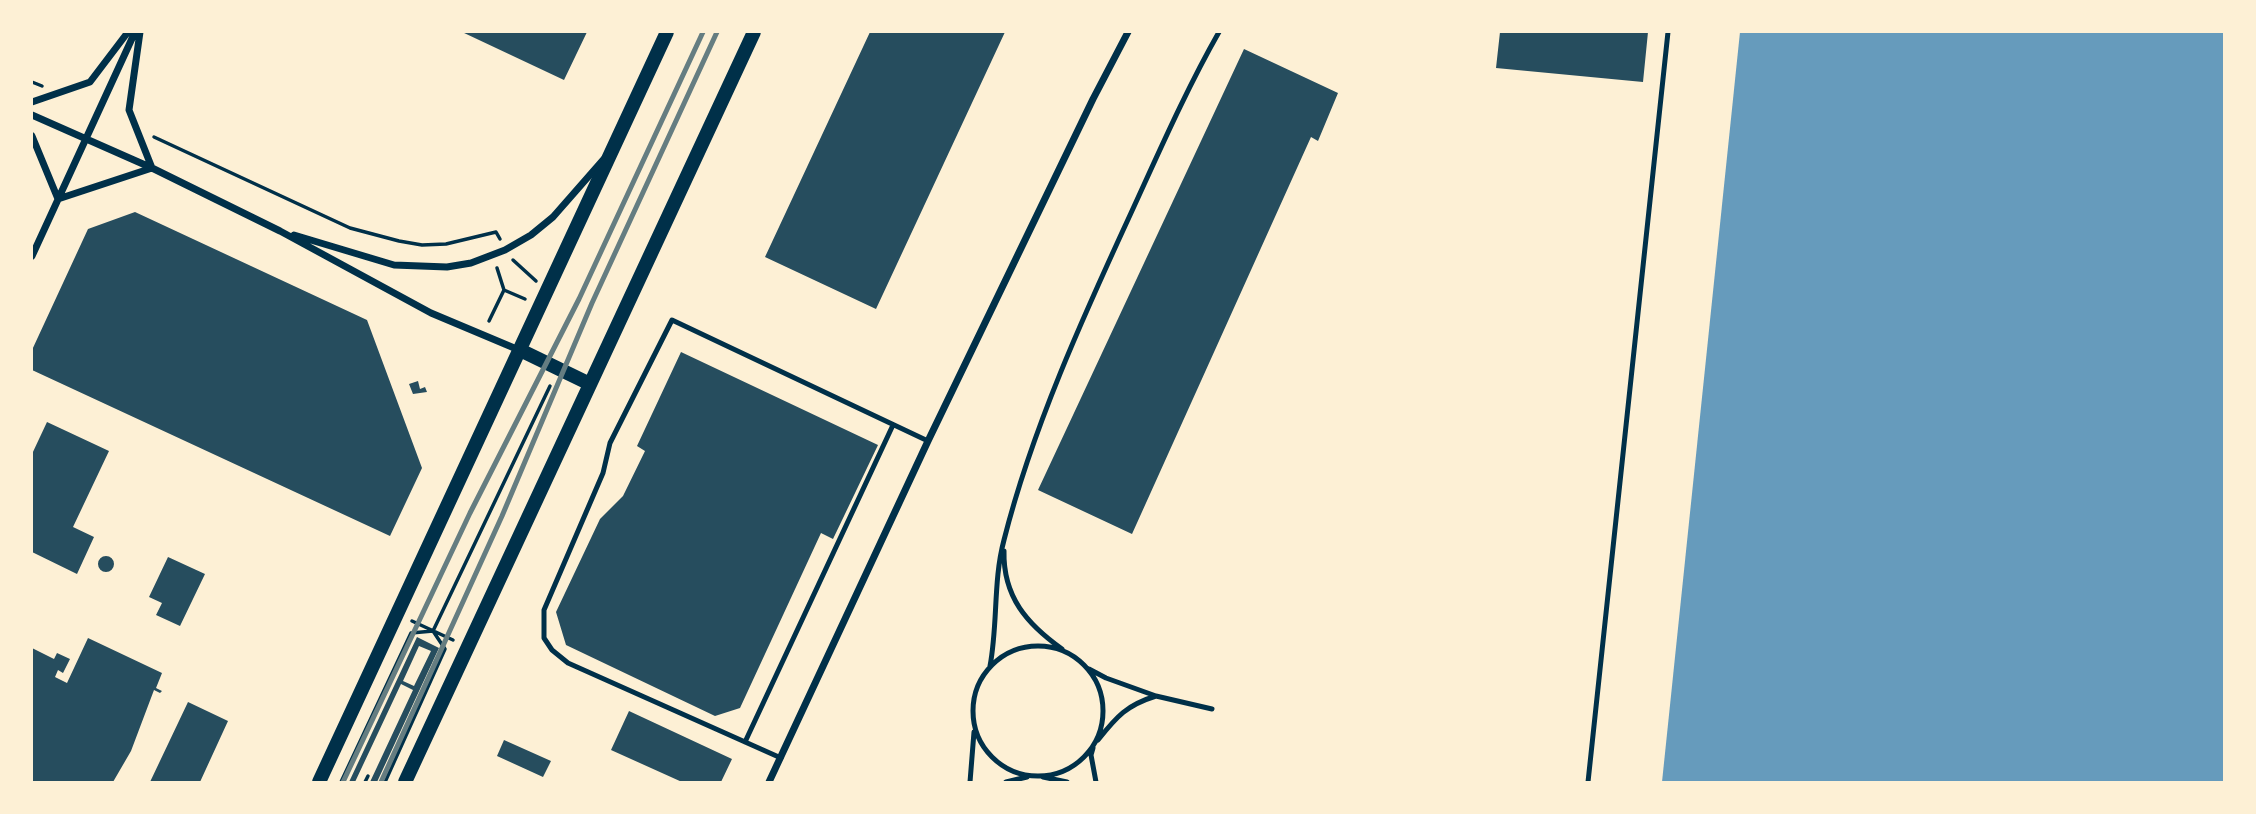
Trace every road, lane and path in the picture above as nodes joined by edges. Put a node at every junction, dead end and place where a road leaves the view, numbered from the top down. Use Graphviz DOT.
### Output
graph roads {
  1 [pos="128,32"];
  2 [pos="135,32"];
  3 [pos="140,32"];
  4 [pos="667,32"];
  5 [pos="755,32"];
  6 [pos="1128,32"];
  7 [pos="1219,32"];
  8 [pos="1668,32"];
  9 [pos="32,102"];
  10 [pos="32,115"];
  11 [pos="148,134"];
  12 [pos="32,136"];
  13 [pos="86,140"];
  14 [pos="612,150"];
  15 [pos="152,168"];
  16 [pos="58,199"];
  17 [pos="280,231"];
  18 [pos="502,244"];
  19 [pos="32,256"];
  20 [pos="509,256"];
  21 [pos="495,262"];
  22 [pos="537,282"];
  23 [pos="504,290"];
  24 [pos="527,300"];
  25 [pos="489,321"];
  26 [pos="520,350"];
  27 [pos="590,384"];
  28 [pos="550,386"];
  29 [pos="893,425"];
  30 [pos="928,441"];
  31 [pos="1005,537"];
  32 [pos="411,620"];
  33 [pos="433,631"];
  34 [pos="454,640"];
  35 [pos="1069,654"];
  36 [pos="990,666"];
  37 [pos="1086,667"];
  38 [pos="1156,696"];
  39 [pos="1212,709"];
  40 [pos="974,729"];
  41 [pos="745,742"];
  42 [pos="1093,747"];
  43 [pos="780,758"];
  44 [pos="368,776"];
  45 [pos="1038,777"];
  46 [pos="319,782"];
  47 [pos="341,782"];
  48 [pos="365,782"];
  49 [pos="385,782"];
  50 [pos="405,782"];
  51 [pos="769,782"];
  52 [pos="970,782"];
  53 [pos="1006,782"];
  54 [pos="1067,782"];
  55 [pos="1096,782"];
  56 [pos="1588,782"];
  1 -- 9 [label="street"];
  2 -- 13 [label="street"];
  3 -- 15 [label="street"];
  4 -- 14 [label="main road"];
  5 -- 27 [label="main road"];
  6 -- 30 [label="street"];
  7 -- 31 [label="lane"];
  8 -- 56 [label="lane"];
  10 -- 13 [label="street"];
  11 -- 18 [label="path"];
  12 -- 16 [label="street"];
  13 -- 15 [label="street"];
  13 -- 16 [label="street"];
  14 -- 17 [label="street"];
  14 -- 26 [label="main road"];
  15 -- 16 [label="street"];
  15 -- 17 [label="street"];
  16 -- 19 [label="street"];
  17 -- 26 [label="street"];
  20 -- 22 [label="path"];
  21 -- 23 [label="path"];
  23 -- 24 [label="path"];
  23 -- 25 [label="path"];
  26 -- 27 [label="main road"];
  26 -- 46 [label="main road"];
  27 -- 50 [label="main road"];
  28 -- 33 [label="path"];
  29 -- 30 [label="lane"];
  29 -- 41 [label="lane"];
  29 -- 41 [label="lane"];
  30 -- 43 [label="street"];
  31 -- 35 [label="lane"];
  31 -- 36 [label="lane"];
  32 -- 33 [label="path"];
  33 -- 34 [label="path"];
  33 -- 47 [label="path"];
  33 -- 49 [label="path"];
  35 -- 36 [label="lane"];
  35 -- 37 [label="lane"];
  36 -- 40 [label="lane"];
  37 -- 38 [label="lane"];
  37 -- 42 [label="lane"];
  38 -- 39 [label="lane"];
  38 -- 42 [label="lane"];
  40 -- 45 [label="lane"];
  40 -- 52 [label="lane"];
  41 -- 43 [label="lane"];
  42 -- 45 [label="lane"];
  42 -- 55 [label="lane"];
  43 -- 51 [label="street"];
  44 -- 48 [label="path"];
  45 -- 53 [label="lane"];
  45 -- 54 [label="lane"];
}
